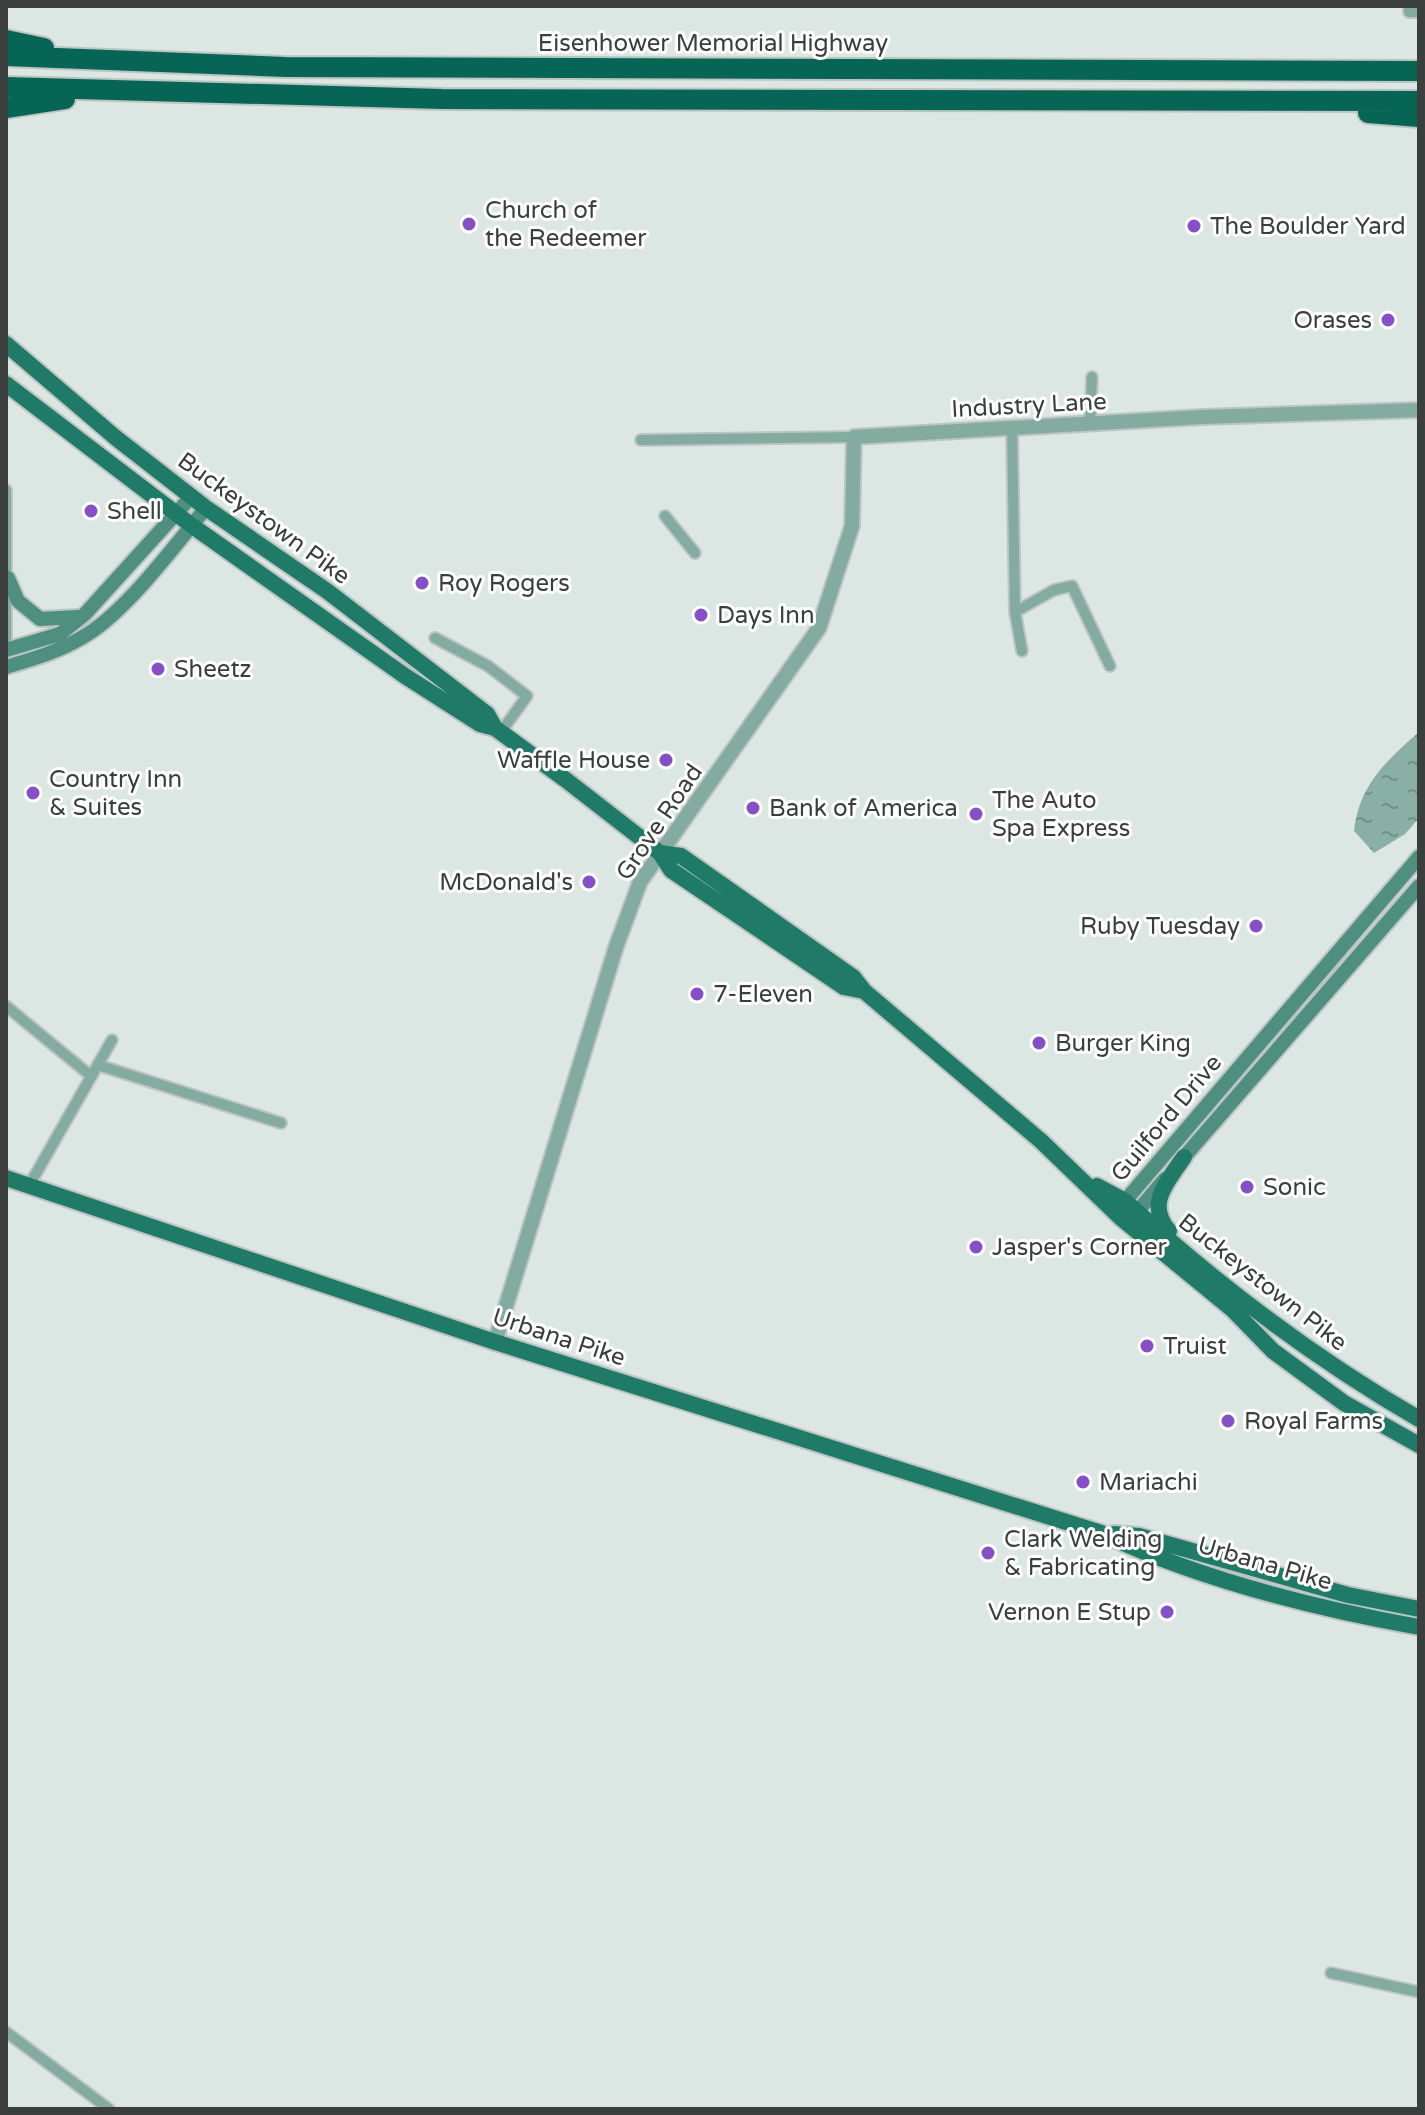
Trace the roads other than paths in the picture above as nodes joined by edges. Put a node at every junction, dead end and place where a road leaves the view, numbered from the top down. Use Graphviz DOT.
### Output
graph roads {
  1 [pos="1409,6"];
  2 [pos="1419,12"];
  3 [pos="6,40"];
  4 [pos="6,56"];
  5 [pos="87,57"];
  6 [pos="1419,71"];
  7 [pos="6,87"];
  8 [pos="99,89"];
  9 [pos="1217,101"];
  10 [pos="1419,101"];
  11 [pos="6,108"];
  12 [pos="1419,117"];
  13 [pos="6,344"];
  14 [pos="1092,377"];
  15 [pos="6,384"];
  16 [pos="1419,410"];
  17 [pos="1090,423"];
  18 [pos="1012,428"];
  19 [pos="854,437"];
  20 [pos="641,440"];
  21 [pos="6,490"];
  22 [pos="191,497"];
  23 [pos="206,508"];
  24 [pos="176,515"];
  25 [pos="665,516"];
  26 [pos="191,525"];
  27 [pos="695,553"];
  28 [pos="8,578"];
  29 [pos="1015,612"];
  30 [pos="85,614"];
  31 [pos="435,638"];
  32 [pos="6,639"];
  33 [pos="6,650"];
  34 [pos="1022,651"];
  35 [pos="1110,666"];
  36 [pos="6,667"];
  37 [pos="498,730"];
  38 [pos="660,853"];
  39 [pos="1419,857"];
  40 [pos="1419,886"];
  41 [pos="6,1006"];
  42 [pos="112,1040"];
  43 [pos="98,1065"];
  44 [pos="91,1076"];
  45 [pos="281,1123"];
  46 [pos="1184,1157"];
  47 [pos="6,1178"];
  48 [pos="30,1184"];
  49 [pos="1128,1210"];
  50 [pos="1193,1259"];
  51 [pos="495,1342"];
  52 [pos="1419,1419"];
  53 [pos="1419,1445"];
  54 [pos="1101,1533"];
  55 [pos="1419,1609"];
  56 [pos="1419,1627"];
  57 [pos="1331,1973"];
  58 [pos="1419,1992"];
  59 [pos="6,2032"];
  60 [pos="109,2109"];
  1 -- 2 [label="street"];
  3 -- 5 [label="highway"];
  4 -- 5 [label="highway, Eisenhower Memorial Highway"];
  5 -- 6 [label="highway, Eisenhower Memorial Highway"];
  7 -- 8 [label="highway"];
  8 -- 9 [label="highway"];
  8 -- 11 [label="highway"];
  9 -- 10 [label="highway"];
  9 -- 12 [label="highway"];
  13 -- 22 [label="main road, Buckeystown Pike"];
  14 -- 17 [label="street"];
  15 -- 24 [label="main road, Buckeystown Pike"];
  16 -- 17 [label="street, Industry Lane"];
  17 -- 18 [label="street, Industry Lane"];
  18 -- 19 [label="street, Industry Lane"];
  18 -- 29 [label="street"];
  19 -- 20 [label="street, Industry Lane"];
  19 -- 38 [label="street, Grove Road"];
  21 -- 28 [label="street"];
  22 -- 23 [label="main road, Buckeystown Pike"];
  22 -- 24 [label="main road"];
  23 -- 26 [label="main road"];
  23 -- 37 [label="main road, Buckeystown Pike"];
  24 -- 26 [label="main road, Buckeystown Pike"];
  24 -- 30 [label="main road"];
  25 -- 27 [label="street"];
  26 -- 36 [label="main road"];
  26 -- 37 [label="main road, Buckeystown Pike"];
  28 -- 30 [label="main road"];
  28 -- 32 [label="street"];
  29 -- 34 [label="street"];
  29 -- 35 [label="street"];
  30 -- 33 [label="main road"];
  31 -- 37 [label="street"];
  37 -- 38 [label="main road, Buckeystown Pike"];
  38 -- 49 [label="main road, Buckeystown Pike"];
  38 -- 51 [label="street, Grove Road"];
  39 -- 49 [label="main road, Guilford Drive"];
  40 -- 46 [label="main road, Guilford Drive"];
  41 -- 44 [label="street"];
  42 -- 43 [label="street"];
  43 -- 44 [label="street"];
  43 -- 45 [label="street"];
  44 -- 48 [label="street"];
  46 -- 49 [label="main road, Guilford Drive"];
  46 -- 50 [label="main road"];
  47 -- 48 [label="main road, Urbana Pike"];
  48 -- 51 [label="main road, Urbana Pike"];
  49 -- 50 [label="main road, Buckeystown Pike"];
  49 -- 53 [label="main road, Buckeystown Pike"];
  50 -- 52 [label="main road, Buckeystown Pike"];
  51 -- 54 [label="main road, Urbana Pike"];
  54 -- 55 [label="main road, Urbana Pike"];
  54 -- 56 [label="main road, Urbana Pike"];
  57 -- 58 [label="street"];
  59 -- 60 [label="street"];
}
